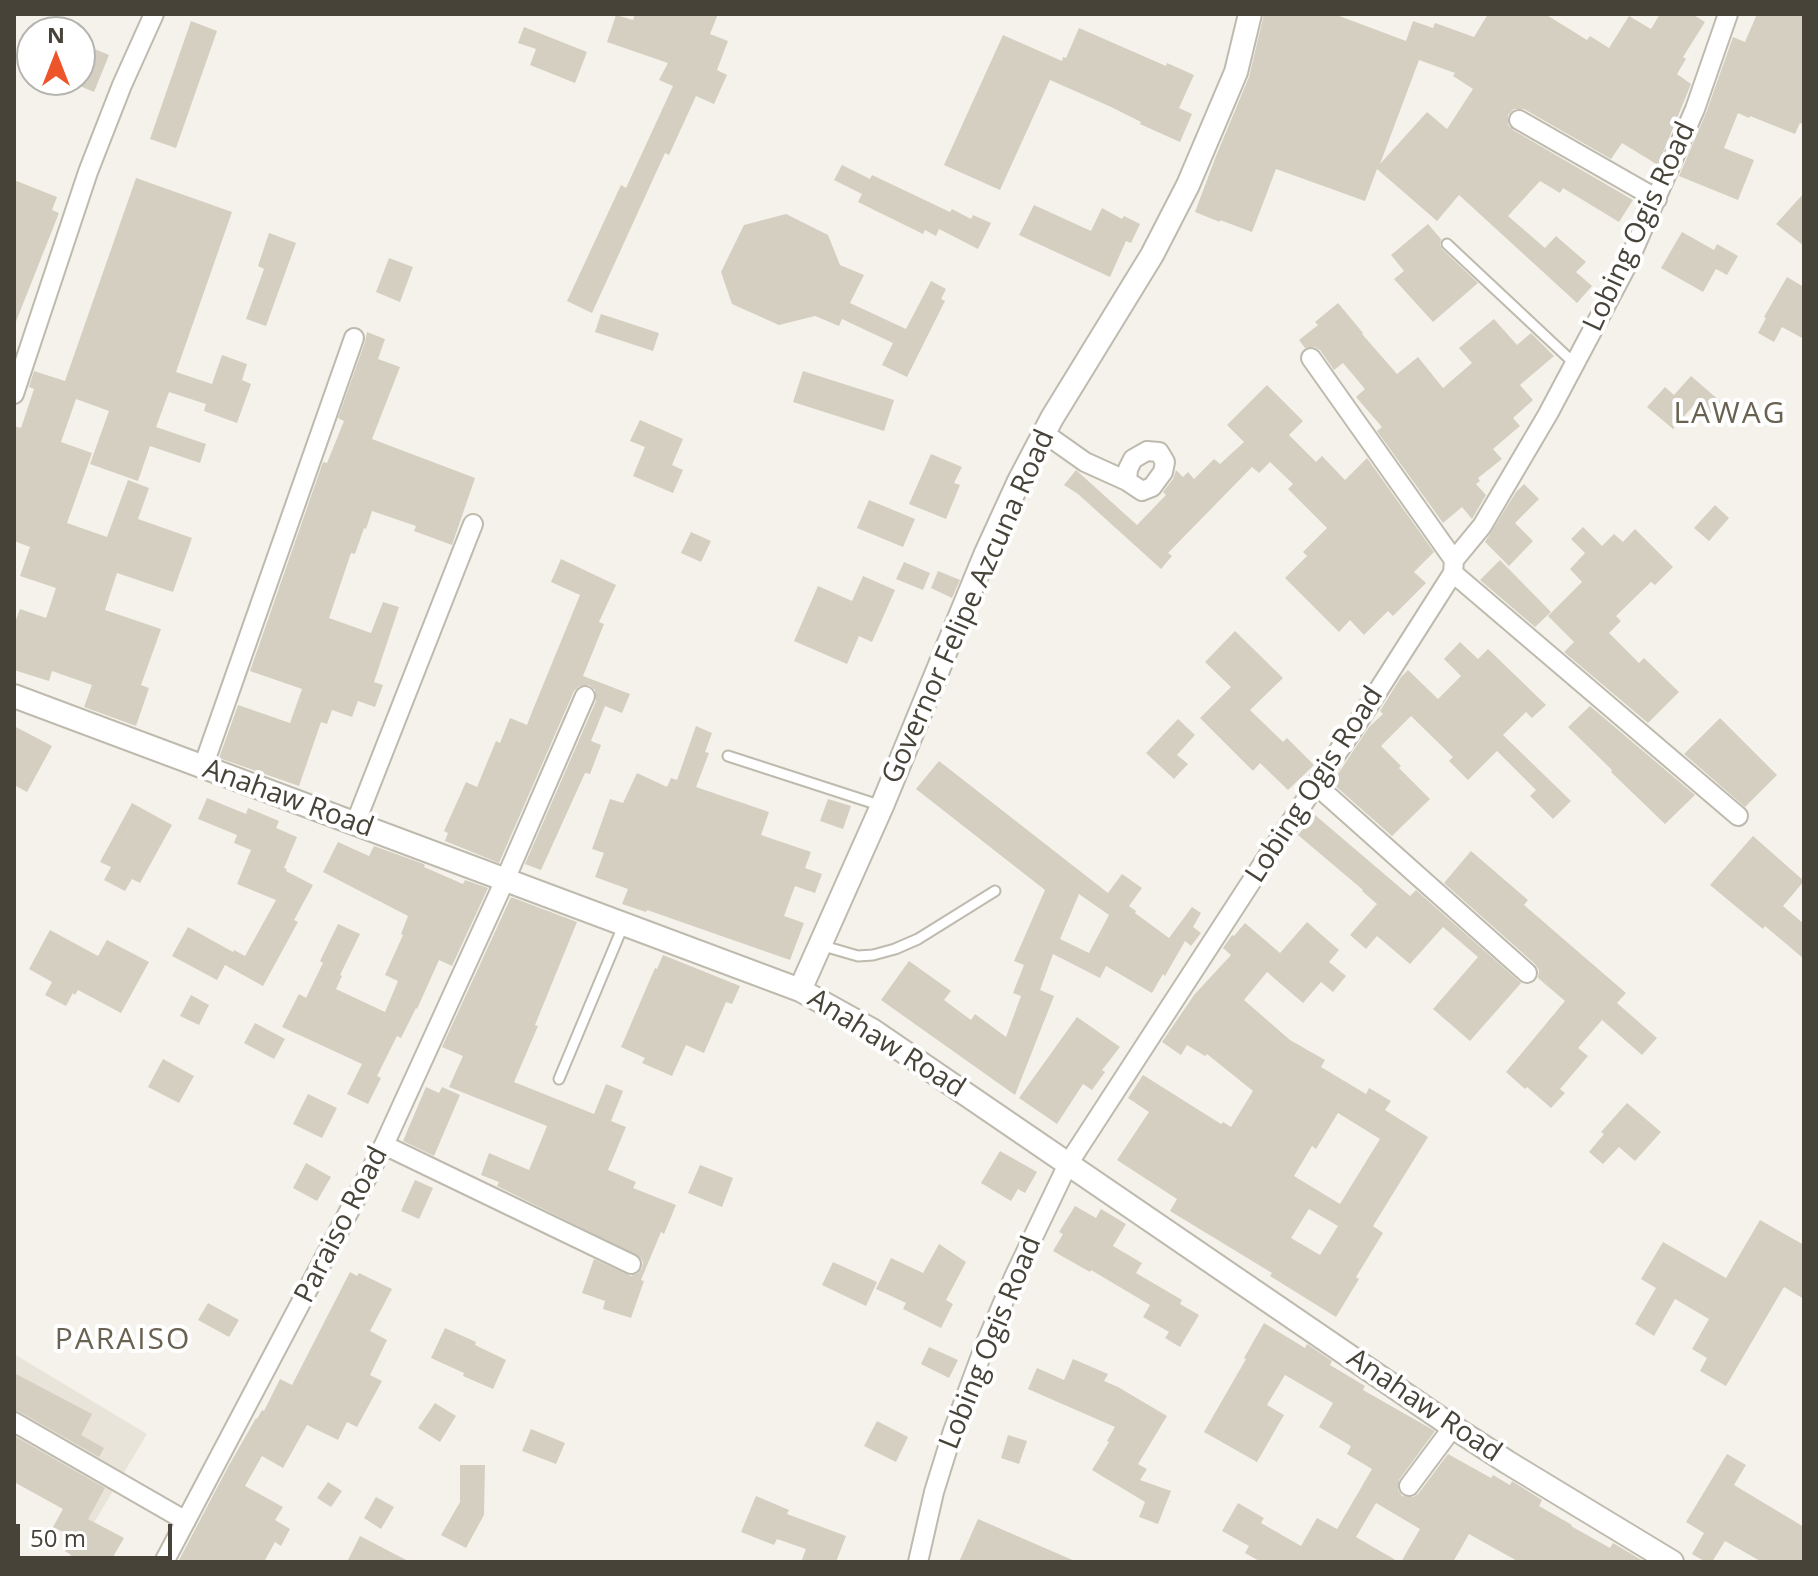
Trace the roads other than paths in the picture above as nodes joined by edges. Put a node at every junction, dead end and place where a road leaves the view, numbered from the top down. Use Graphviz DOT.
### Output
graph roads {
  1 [pos="154,14"];
  2 [pos="1250,14"];
  3 [pos="1728,14"];
  4 [pos="1519,120"];
  5 [pos="1657,199"];
  6 [pos="1447,244"];
  7 [pos="354,338"];
  8 [pos="1311,358"];
  9 [pos="1575,364"];
  10 [pos="14,394"];
  11 [pos="1044,433"];
  12 [pos="1127,481"];
  13 [pos="473,524"];
  14 [pos="1454,567"];
  15 [pos="14,696"];
  16 [pos="585,696"];
  17 [pos="728,756"];
  18 [pos="203,767"];
  19 [pos="1316,785"];
  20 [pos="882,806"];
  21 [pos="1738,816"];
  22 [pos="355,824"];
  23 [pos="505,880"];
  24 [pos="995,891"];
  25 [pos="624,923"];
  26 [pos="820,945"];
  27 [pos="1527,973"];
  28 [pos="800,990"];
  29 [pos="559,1079"];
  30 [pos="384,1145"];
  31 [pos="1068,1164"];
  32 [pos="631,1264"];
  33 [pos="14,1422"];
  34 [pos="1453,1427"];
  35 [pos="1409,1486"];
  36 [pos="186,1521"];
  37 [pos="164,1562"];
  38 [pos="918,1562"];
  39 [pos="1672,1562"];
  1 -- 10 [label="street"];
  2 -- 11 [label="street, Governor Felipe Azcuna Road"];
  3 -- 5 [label="street, Lobing Ogis Road"];
  4 -- 5 [label="street"];
  5 -- 9 [label="street, Lobing Ogis Road"];
  6 -- 9 [label="lane"];
  7 -- 18 [label="street"];
  8 -- 14 [label="street"];
  9 -- 14 [label="street, Lobing Ogis Road"];
  11 -- 12 [label="street"];
  11 -- 20 [label="street, Governor Felipe Azcuna Road"];
  13 -- 22 [label="street"];
  14 -- 19 [label="street, Lobing Ogis Road"];
  14 -- 21 [label="street"];
  15 -- 18 [label="street, Anahaw Road"];
  16 -- 23 [label="street, Paraiso Road"];
  17 -- 20 [label="lane"];
  18 -- 22 [label="street, Anahaw Road"];
  19 -- 27 [label="street"];
  19 -- 31 [label="street, Lobing Ogis Road"];
  20 -- 26 [label="street, Governor Felipe Azcuna Road"];
  22 -- 23 [label="street, Anahaw Road"];
  23 -- 25 [label="street, Anahaw Road"];
  23 -- 30 [label="street, Paraiso Road"];
  24 -- 26 [label="lane"];
  25 -- 28 [label="street, Anahaw Road"];
  25 -- 29 [label="lane"];
  26 -- 28 [label="street, Governor Felipe Azcuna Road"];
  28 -- 31 [label="street, Anahaw Road"];
  30 -- 32 [label="street"];
  30 -- 36 [label="street, Paraiso Road"];
  31 -- 34 [label="street, Anahaw Road"];
  31 -- 38 [label="street, Lobing Ogis Road"];
  33 -- 36 [label="street"];
  34 -- 35 [label="street"];
  34 -- 39 [label="street, Anahaw Road"];
  36 -- 37 [label="street, Paraiso Road"];
}
